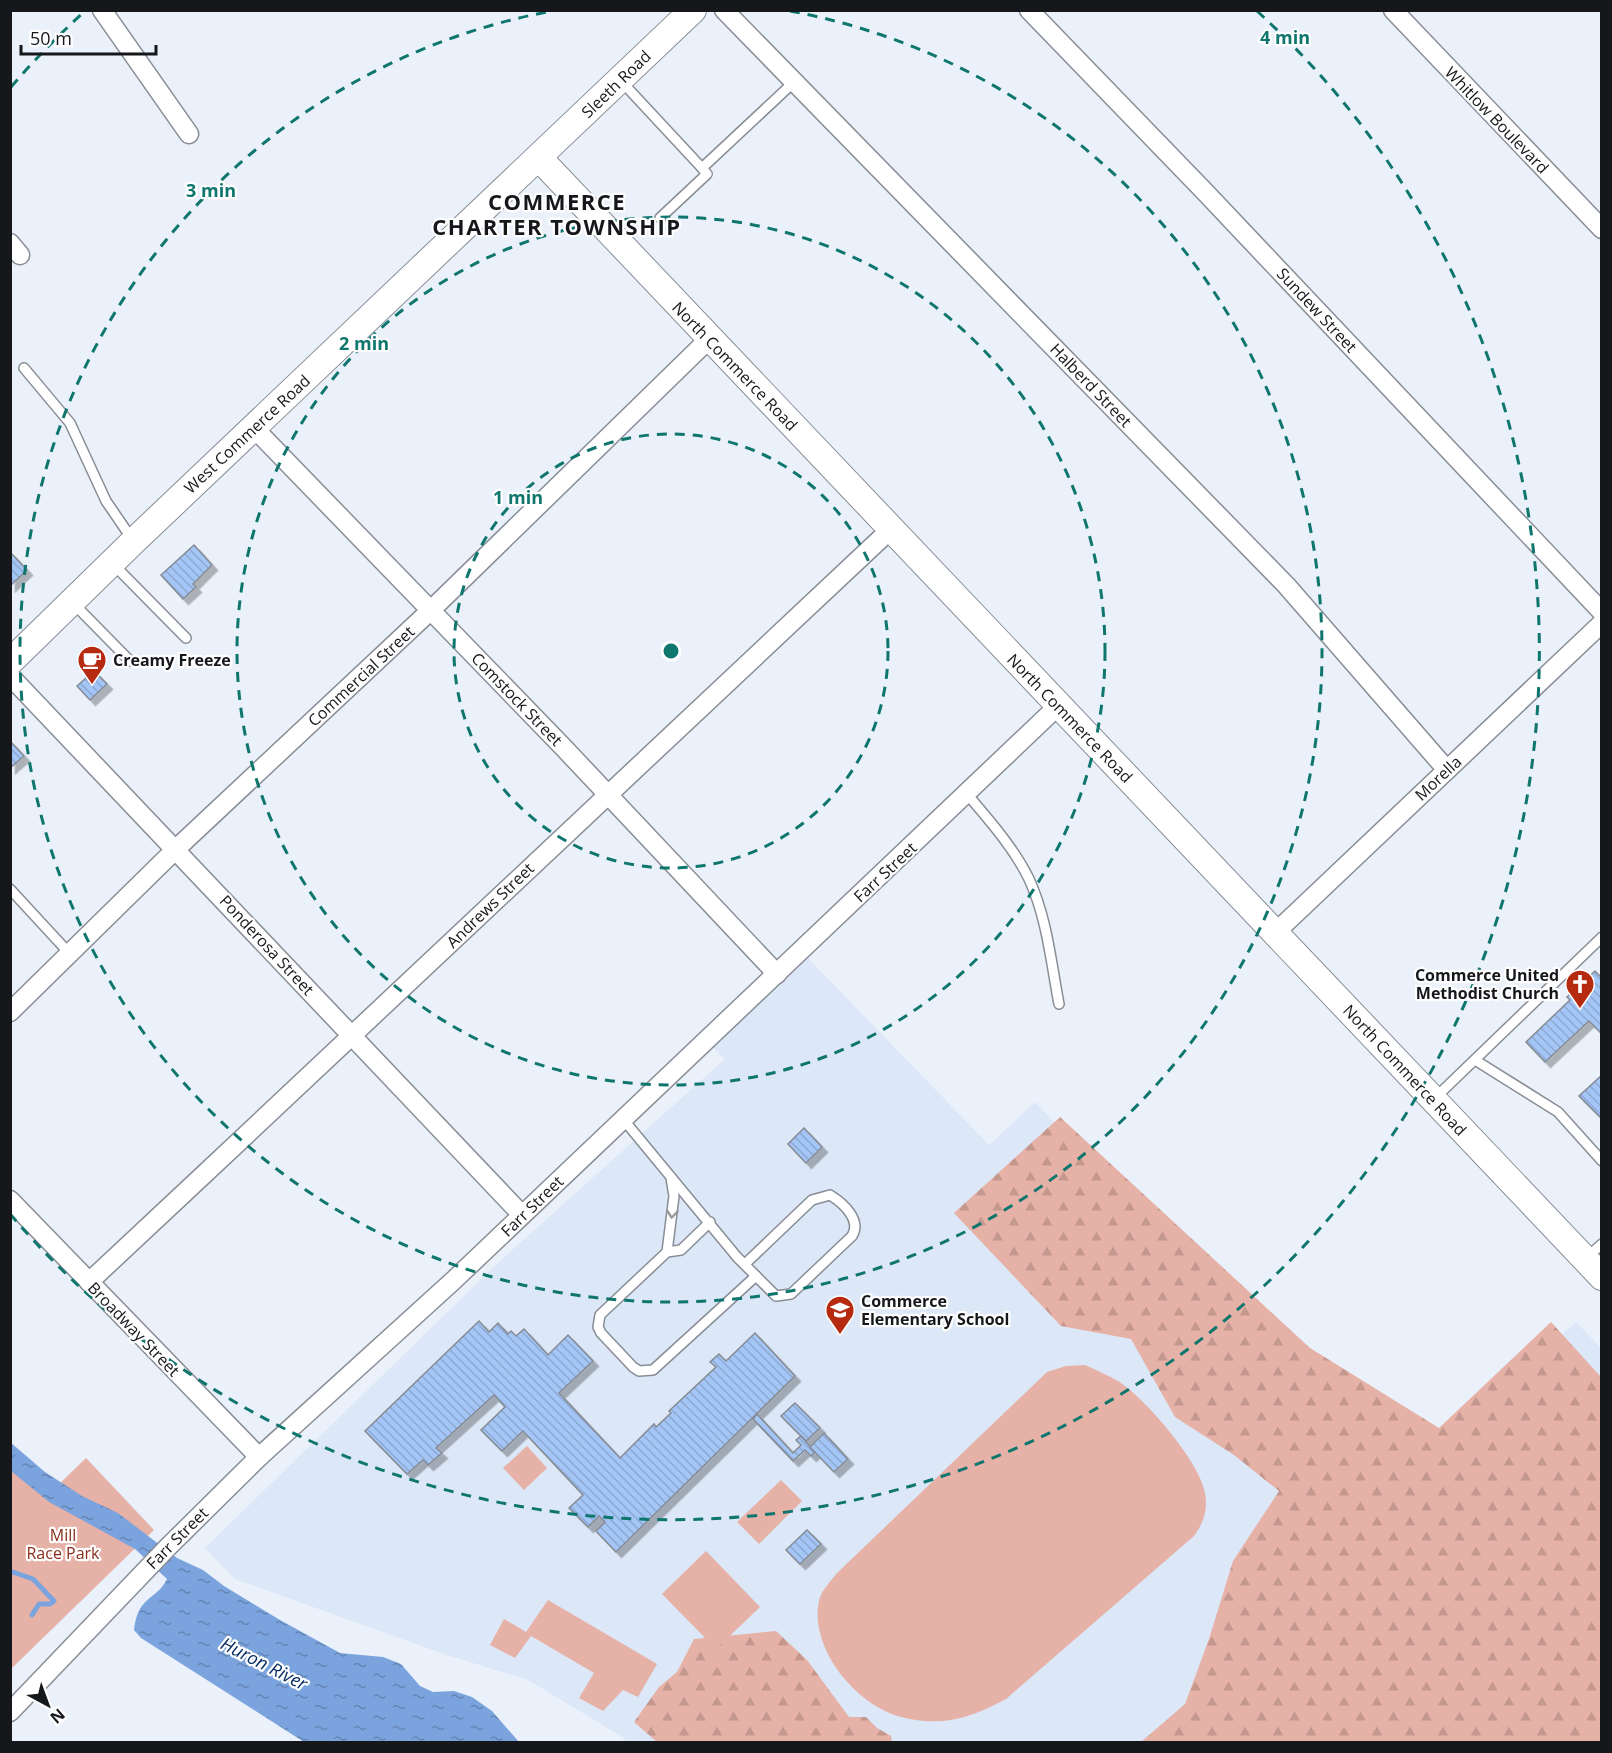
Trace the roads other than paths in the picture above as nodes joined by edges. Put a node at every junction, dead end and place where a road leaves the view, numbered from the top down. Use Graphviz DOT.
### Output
graph roads {
  1 [pos="102,10"];
  2 [pos="693,10"];
  3 [pos="724,10"];
  4 [pos="1029,10"];
  5 [pos="1393,10"];
  6 [pos="620,80"];
  7 [pos="794,82"];
  8 [pos="189,134"];
  9 [pos="539,158"];
  10 [pos="702,168"];
  11 [pos="660,218"];
  12 [pos="1602,229"];
  13 [pos="709,339"];
  14 [pos="24,368"];
  15 [pos="254,428"];
  16 [pos="891,529"];
  17 [pos="134,541"];
  18 [pos="111,562"];
  19 [pos="72,601"];
  20 [pos="430,610"];
  21 [pos="1602,612"];
  22 [pos="1602,623"];
  23 [pos="186,638"];
  24 [pos="130,661"];
  25 [pos="10,662"];
  26 [pos="10,676"];
  27 [pos="1059,705"];
  28 [pos="1447,770"];
  29 [pos="607,793"];
  30 [pos="967,794"];
  31 [pos="176,849"];
  32 [pos="10,889"];
  33 [pos="1275,933"];
  34 [pos="1602,937"];
  35 [pos="70,954"];
  36 [pos="777,974"];
  37 [pos="1059,1004"];
  38 [pos="10,1012"];
  39 [pos="353,1036"];
  40 [pos="1475,1060"];
  41 [pos="1433,1100"];
  42 [pos="623,1119"];
  43 [pos="1602,1161"];
  44 [pos="670,1176"];
  45 [pos="10,1200"];
  46 [pos="522,1215"];
  47 [pos="710,1222"];
  48 [pos="667,1252"];
  49 [pos="1596,1260"];
  50 [pos="745,1264"];
  51 [pos="756,1276"];
  52 [pos="89,1282"];
  53 [pos="259,1457"];
  54 [pos="10,1712"];
  1 -- 8 [label="street"];
  2 -- 6 [label="main road, Sleeth Road"];
  3 -- 7 [label="street, Halberd Street"];
  4 -- 21 [label="street, Sundew Street"];
  5 -- 12 [label="street, Whitlow Boulevard"];
  6 -- 9 [label="main road, Sleeth Road"];
  6 -- 10 [label="lane"];
  7 -- 10 [label="lane"];
  7 -- 28 [label="street, Halberd Street"];
  9 -- 13 [label="main road, North Commerce Road"];
  9 -- 15 [label="main road, West Commerce Road"];
  10 -- 11 [label="lane"];
  13 -- 16 [label="main road, North Commerce Road"];
  13 -- 20 [label="street, Commercial Street"];
  14 -- 17 [label="lane"];
  15 -- 17 [label="main road, West Commerce Road"];
  15 -- 20 [label="street, Comstock Street"];
  16 -- 27 [label="main road, North Commerce Road"];
  16 -- 29 [label="street, Andrews Street"];
  17 -- 18 [label="main road, West Commerce Road"];
  18 -- 19 [label="main road, West Commerce Road"];
  18 -- 23 [label="lane"];
  19 -- 24 [label="lane"];
  19 -- 25 [label="main road, West Commerce Road"];
  20 -- 29 [label="street, Comstock Street"];
  20 -- 31 [label="street, Commercial Street"];
  22 -- 28 [label="street, Morella"];
  26 -- 31 [label="street, Ponderosa Street"];
  27 -- 30 [label="street, Farr Street"];
  27 -- 33 [label="main road, North Commerce Road"];
  28 -- 33 [label="street, Morella"];
  29 -- 36 [label="street, Comstock Street"];
  29 -- 39 [label="street, Andrews Street"];
  30 -- 36 [label="street, Farr Street"];
  30 -- 37 [label="lane"];
  31 -- 35 [label="street, Commercial Street"];
  31 -- 39 [label="street, Ponderosa Street"];
  32 -- 35 [label="lane"];
  33 -- 41 [label="main road, North Commerce Road"];
  34 -- 40 [label="lane"];
  35 -- 38 [label="street, Commercial Street"];
  36 -- 42 [label="street, Farr Street"];
  39 -- 46 [label="street, Ponderosa Street"];
  39 -- 52 [label="street, Andrews Street"];
  40 -- 41 [label="lane"];
  40 -- 43 [label="lane"];
  41 -- 49 [label="main road, North Commerce Road"];
  42 -- 44 [label="lane"];
  42 -- 46 [label="street, Farr Street"];
  44 -- 47 [label="lane"];
  44 -- 48 [label="lane, one-way"];
  45 -- 52 [label="street, Broadway Street"];
  46 -- 53 [label="street, Farr Street"];
  47 -- 48 [label="lane"];
  47 -- 50 [label="lane"];
  48 -- 51 [label="lane"];
  50 -- 51 [label="lane"];
  50 -- 51 [label="lane"];
  52 -- 53 [label="street, Broadway Street"];
  53 -- 54 [label="street, Farr Street"];
}
